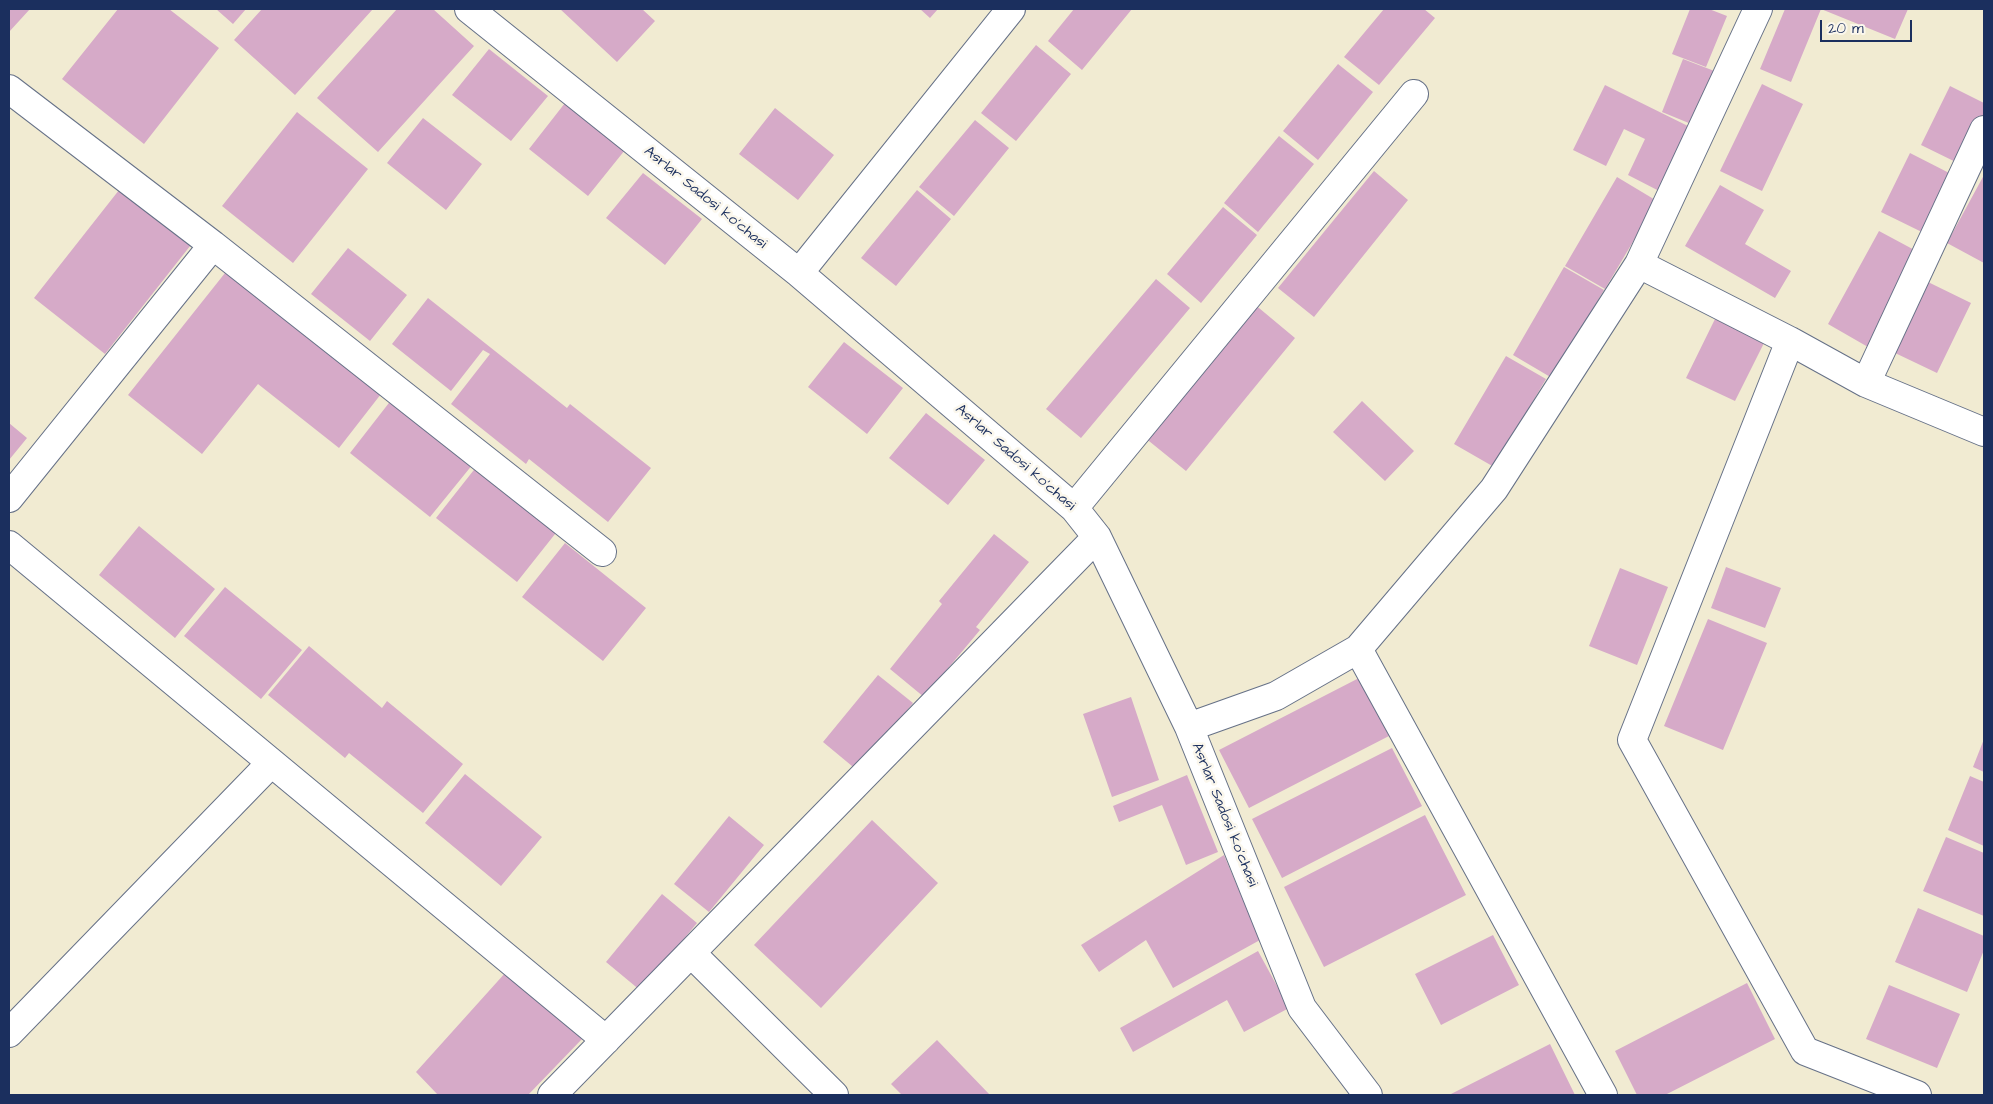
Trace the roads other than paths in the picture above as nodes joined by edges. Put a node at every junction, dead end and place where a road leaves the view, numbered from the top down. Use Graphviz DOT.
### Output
graph roads {
  1 [pos="469,9"];
  2 [pos="1011,9"];
  3 [pos="1758,9"];
  4 [pos="9,88"];
  5 [pos="1414,94"];
  6 [pos="1984,130"];
  7 [pos="213,245"];
  8 [pos="1639,264"];
  9 [pos="799,273"];
  10 [pos="1790,341"];
  11 [pos="1866,383"];
  12 [pos="1984,432"];
  13 [pos="9,498"];
  14 [pos="1074,508"];
  15 [pos="1097,537"];
  16 [pos="9,545"];
  17 [pos="602,552"];
  18 [pos="1358,649"];
  19 [pos="1189,727"];
  20 [pos="271,763"];
  21 [pos="691,953"];
  22 [pos="9,1033"];
  23 [pos="606,1040"];
  24 [pos="552,1095"];
  25 [pos="834,1095"];
  26 [pos="1368,1095"];
  27 [pos="1603,1095"];
  28 [pos="1917,1095"];
  1 -- 9 [label="street, Asrlar Sadosi ko'chasi"];
  2 -- 9 [label="street"];
  3 -- 8 [label="street"];
  4 -- 7 [label="street"];
  5 -- 14 [label="street"];
  6 -- 11 [label="street"];
  7 -- 13 [label="street"];
  7 -- 17 [label="street"];
  8 -- 10 [label="street"];
  8 -- 18 [label="street"];
  9 -- 14 [label="street, Asrlar Sadosi ko'chasi"];
  10 -- 11 [label="street"];
  10 -- 28 [label="street"];
  11 -- 12 [label="street"];
  14 -- 15 [label="street, Asrlar Sadosi ko'chasi"];
  15 -- 19 [label="street, Asrlar Sadosi ko'chasi"];
  15 -- 21 [label="street"];
  16 -- 20 [label="street"];
  18 -- 19 [label="street"];
  18 -- 27 [label="street"];
  19 -- 26 [label="street, Asrlar Sadosi ko'chasi"];
  20 -- 22 [label="street"];
  20 -- 23 [label="street"];
  21 -- 23 [label="street"];
  21 -- 25 [label="street"];
  23 -- 24 [label="street"];
}
